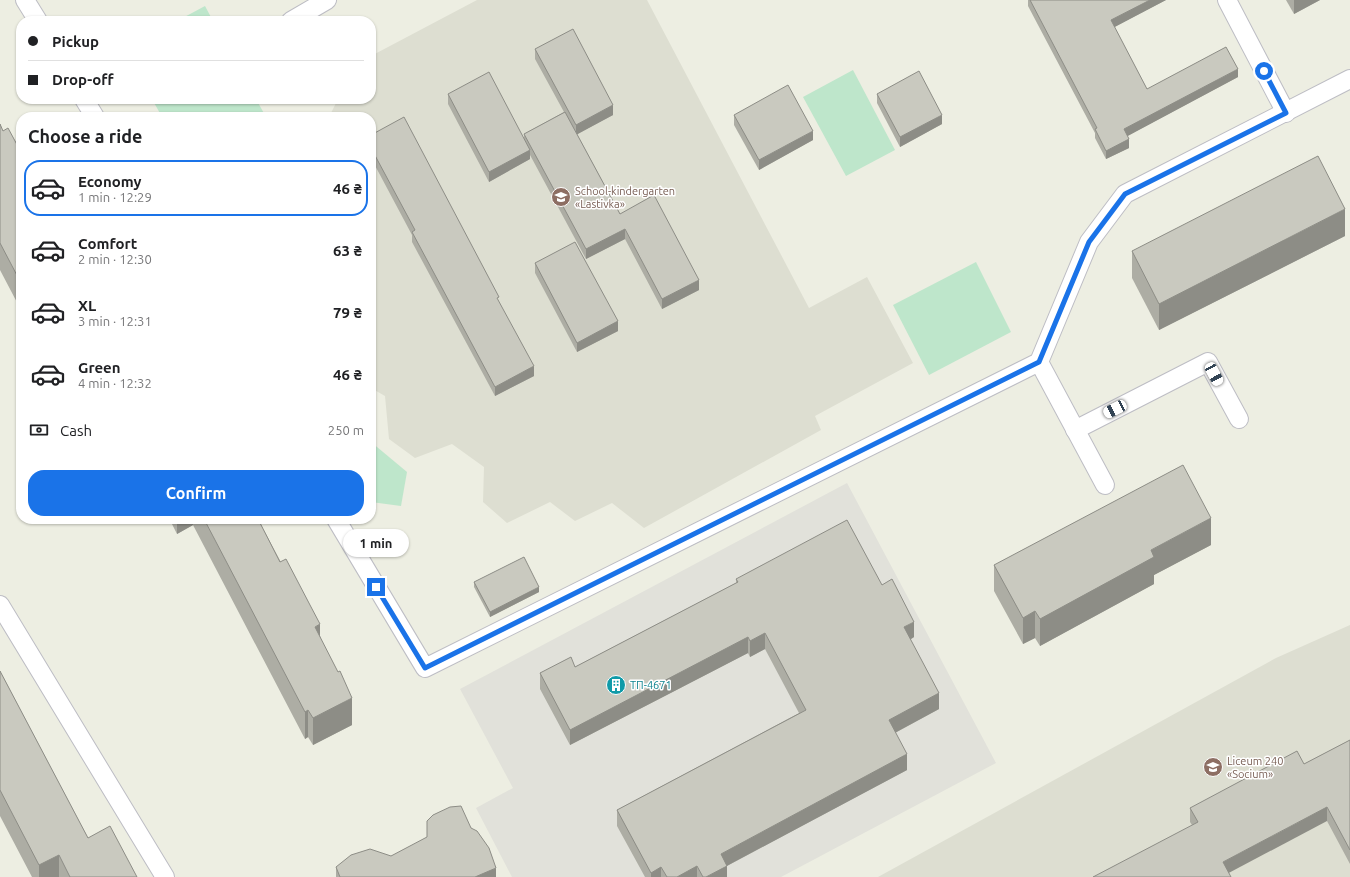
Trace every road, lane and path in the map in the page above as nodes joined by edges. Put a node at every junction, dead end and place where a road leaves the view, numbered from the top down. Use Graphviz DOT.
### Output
graph roads {
  1 [pos="25,0"];
  2 [pos="327,0"];
  3 [pos="1227,0"];
  4 [pos="35,16"];
  5 [pos="300,16"];
  6 [pos="1350,79"];
  7 [pos="1286,113"];
  8 [pos="1039,362"];
  9 [pos="1239,419"];
  10 [pos="1076,430"];
  11 [pos="1105,485"];
  12 [pos="339,524"];
  13 [pos="0,605"];
  14 [pos="165,877"];
  1 -- 4 [label="lane"];
  2 -- 5 [label="lane"];
  3 -- 7 [label="lane"];
  6 -- 7 [label="lane"];
  7 -- 8 [label="lane"];
  8 -- 10 [label="lane"];
  8 -- 12 [label="lane"];
  9 -- 10 [label="lane"];
  10 -- 11 [label="lane"];
  13 -- 14 [label="lane"];
}
